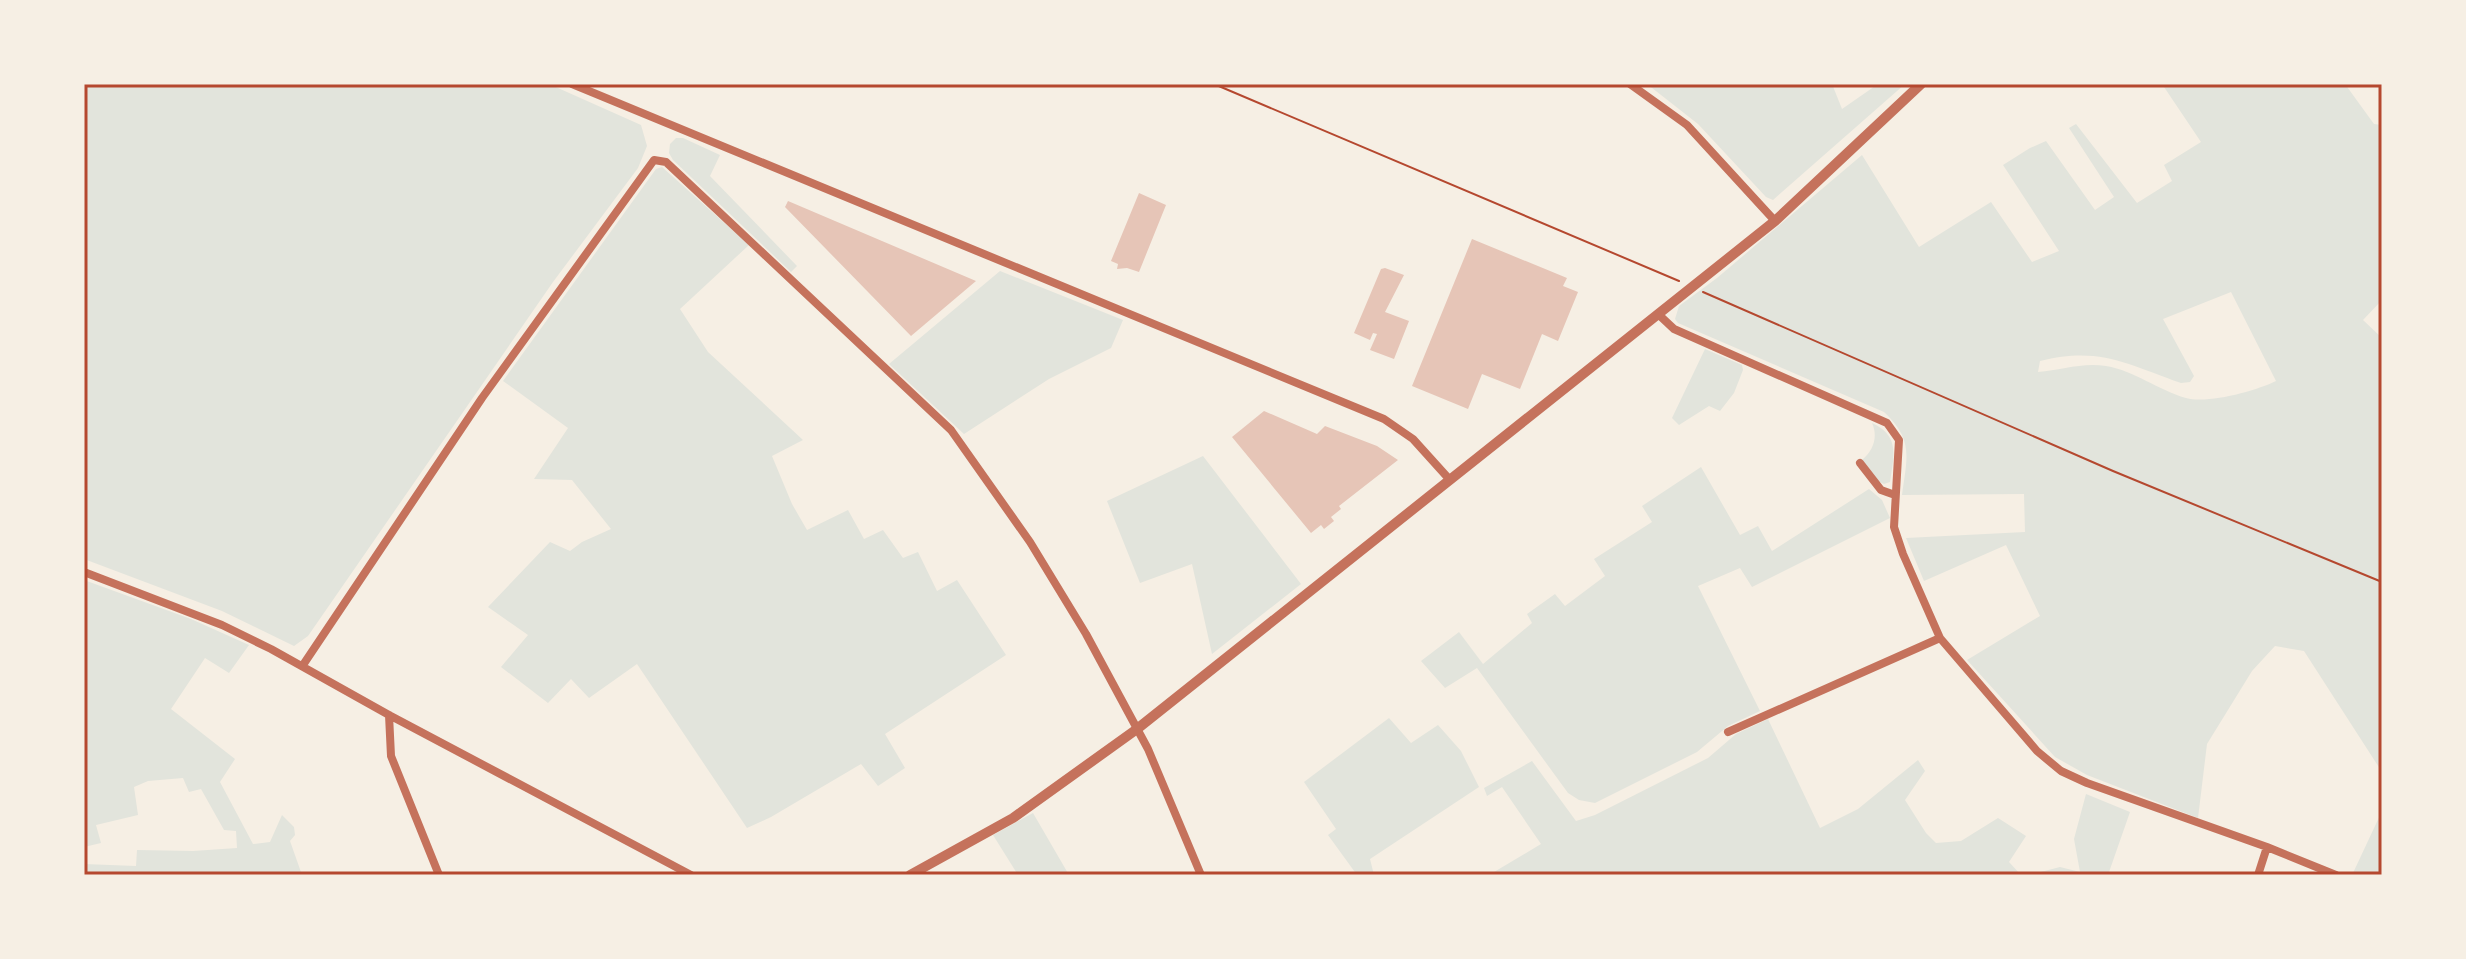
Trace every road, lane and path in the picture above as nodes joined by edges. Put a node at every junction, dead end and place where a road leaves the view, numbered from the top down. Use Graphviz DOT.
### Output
graph roads {
  1 [pos="572,84"];
  2 [pos="1214,84"];
  3 [pos="1630,84"];
  4 [pos="1921,84"];
  5 [pos="1775,221"];
  6 [pos="1693,287"];
  7 [pos="1658,314"];
  8 [pos="1860,463"];
  9 [pos="1450,480"];
  10 [pos="1895,495"];
  11 [pos="84,572"];
  12 [pos="2382,582"];
  13 [pos="1940,638"];
  14 [pos="303,665"];
  15 [pos="389,715"];
  16 [pos="1137,729"];
  17 [pos="1728,732"];
  18 [pos="2267,847"];
  19 [pos="439,875"];
  20 [pos="691,875"];
  21 [pos="910,875"];
  22 [pos="1201,875"];
  23 [pos="2258,875"];
  24 [pos="2336,875"];
  1 -- 9 [label="street"];
  2 -- 6 [label="path"];
  3 -- 5 [label="street"];
  4 -- 5 [label="street"];
  5 -- 6 [label="street"];
  6 -- 7 [label="street"];
  6 -- 12 [label="path"];
  7 -- 9 [label="street"];
  7 -- 10 [label="street"];
  8 -- 10 [label="street"];
  9 -- 16 [label="street"];
  10 -- 13 [label="street"];
  11 -- 14 [label="street"];
  13 -- 17 [label="street"];
  13 -- 18 [label="street"];
  14 -- 15 [label="street"];
  14 -- 16 [label="street"];
  15 -- 19 [label="street"];
  15 -- 20 [label="street"];
  16 -- 21 [label="street"];
  16 -- 22 [label="street"];
  18 -- 23 [label="street"];
  18 -- 24 [label="street"];
}
